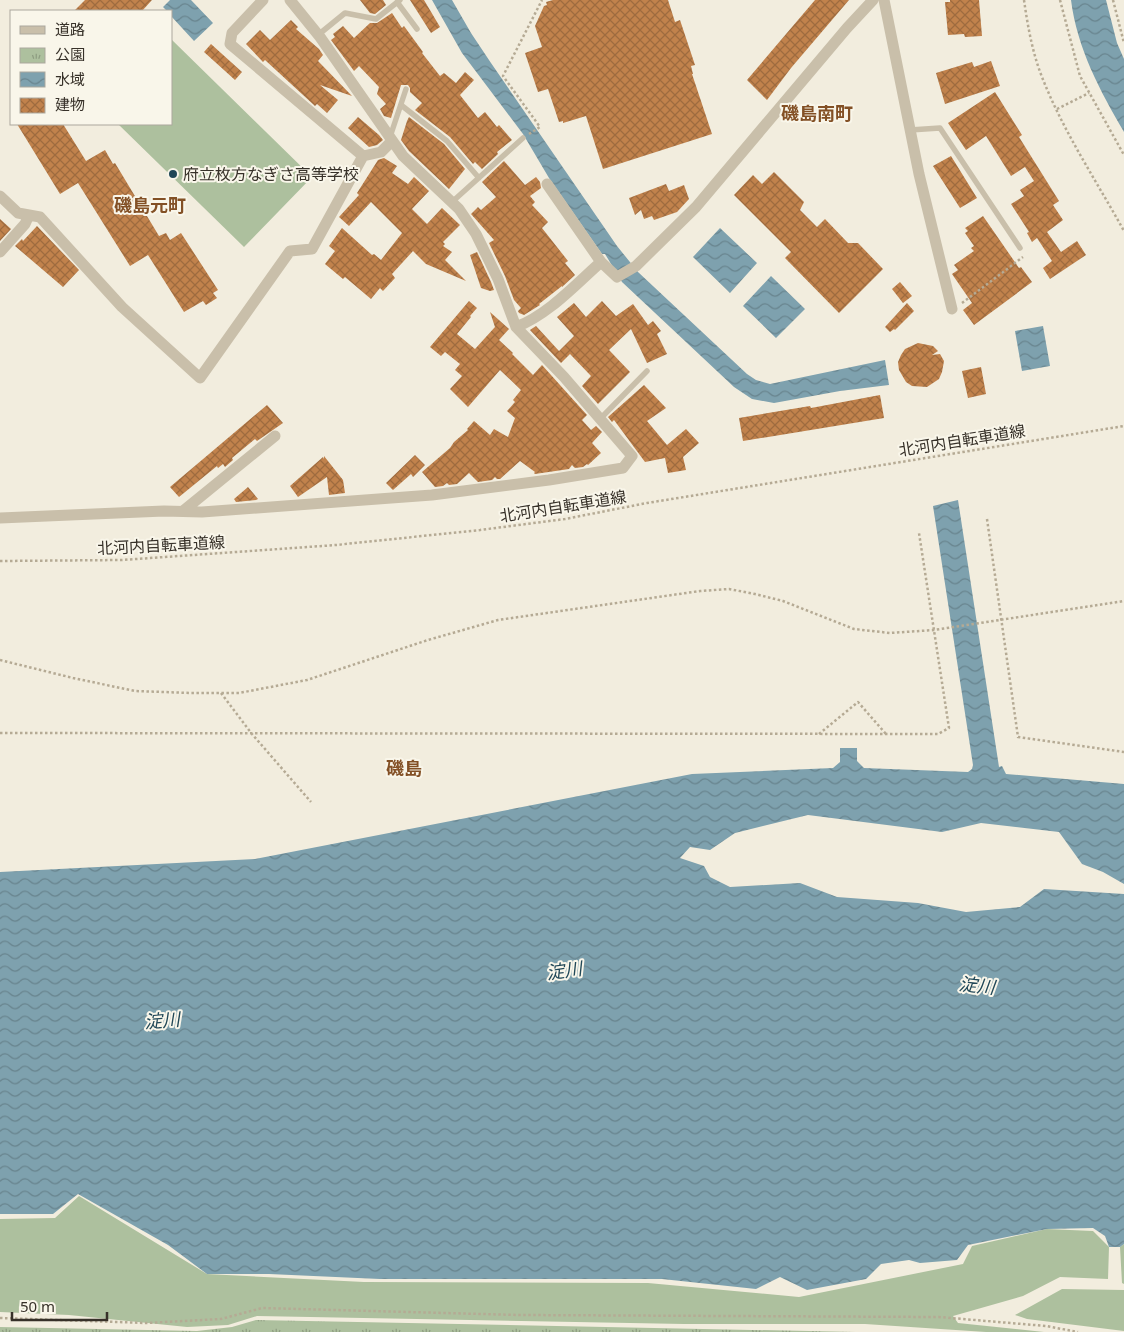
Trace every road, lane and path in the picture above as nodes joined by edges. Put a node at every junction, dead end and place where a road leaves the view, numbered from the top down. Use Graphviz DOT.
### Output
graph roads {
  1 [pos="263,0"];
  2 [pos="290,0"];
  3 [pos="542,0"];
  4 [pos="873,0"];
  5 [pos="884,0"];
  6 [pos="1024,0"];
  7 [pos="1060,0"];
  8 [pos="1113,0"];
  9 [pos="399,1"];
  10 [pos="417,29"];
  11 [pos="318,35"];
  12 [pos="1124,43"];
  13 [pos="406,89"];
  14 [pos="1088,93"];
  15 [pos="401,105"];
  16 [pos="1057,109"];
  17 [pos="540,127"];
  18 [pos="910,130"];
  19 [pos="523,138"];
  20 [pos="391,139"];
  21 [pos="1124,155"];
  22 [pos="363,156"];
  23 [pos="479,178"];
  24 [pos="547,184"];
  25 [pos="0,196"];
  26 [pos="452,202"];
  27 [pos="29,215"];
  28 [pos="1124,231"];
  29 [pos="1020,248"];
  30 [pos="0,252"];
  31 [pos="601,262"];
  32 [pos="952,309"];
  33 [pos="516,327"];
  34 [pos="647,370"];
  35 [pos="600,419"];
  36 [pos="1124,426"];
  37 [pos="275,436"];
  38 [pos="183,511"];
  39 [pos="0,518"];
  40 [pos="987,518"];
  41 [pos="919,533"];
  42 [pos="0,561"];
  43 [pos="1124,601"];
  44 [pos="1001,620"];
  45 [pos="934,630"];
  46 [pos="0,660"];
  47 [pos="221,693"];
  48 [pos="0,733"];
  49 [pos="252,734"];
  50 [pos="818,734"];
  51 [pos="886,734"];
  52 [pos="1124,752"];
  53 [pos="311,802"];
  54 [pos="0,1318"];
  55 [pos="1078,1332"];
  1 -- 22 [label="street"];
  2 -- 11 [label="street"];
  3 -- 17 [label="path"];
  4 -- 31 [label="street"];
  5 -- 18 [label="street"];
  6 -- 16 [label="path"];
  7 -- 14 [label="path"];
  8 -- 12 [label="path"];
  9 -- 10 [label="lane"];
  9 -- 11 [label="lane"];
  11 -- 20 [label="street"];
  13 -- 15 [label="lane"];
  14 -- 16 [label="path"];
  14 -- 21 [label="path"];
  15 -- 20 [label="lane"];
  15 -- 23 [label="lane"];
  16 -- 28 [label="path"];
  18 -- 29 [label="lane"];
  18 -- 32 [label="street"];
  19 -- 23 [label="lane"];
  20 -- 22 [label="street"];
  20 -- 26 [label="street"];
  22 -- 27 [label="street"];
  23 -- 26 [label="lane"];
  24 -- 31 [label="street"];
  25 -- 27 [label="street"];
  26 -- 33 [label="street"];
  27 -- 30 [label="street"];
  29 -- 32 [label="path"];
  31 -- 33 [label="street"];
  33 -- 35 [label="street"];
  34 -- 35 [label="lane"];
  35 -- 38 [label="street"];
  36 -- 42 [label="path, 北河内自転車道線"];
  37 -- 38 [label="street"];
  38 -- 39 [label="street"];
  40 -- 44 [label="path"];
  41 -- 45 [label="path"];
  43 -- 44 [label="path"];
  44 -- 45 [label="path"];
  44 -- 52 [label="path"];
  45 -- 47 [label="path"];
  45 -- 51 [label="path"];
  46 -- 47 [label="path"];
  47 -- 49 [label="path"];
  48 -- 49 [label="path"];
  49 -- 50 [label="path"];
  49 -- 53 [label="path"];
  50 -- 51 [label="path"];
  50 -- 51 [label="path"];
  54 -- 55 [label="path"];
}
